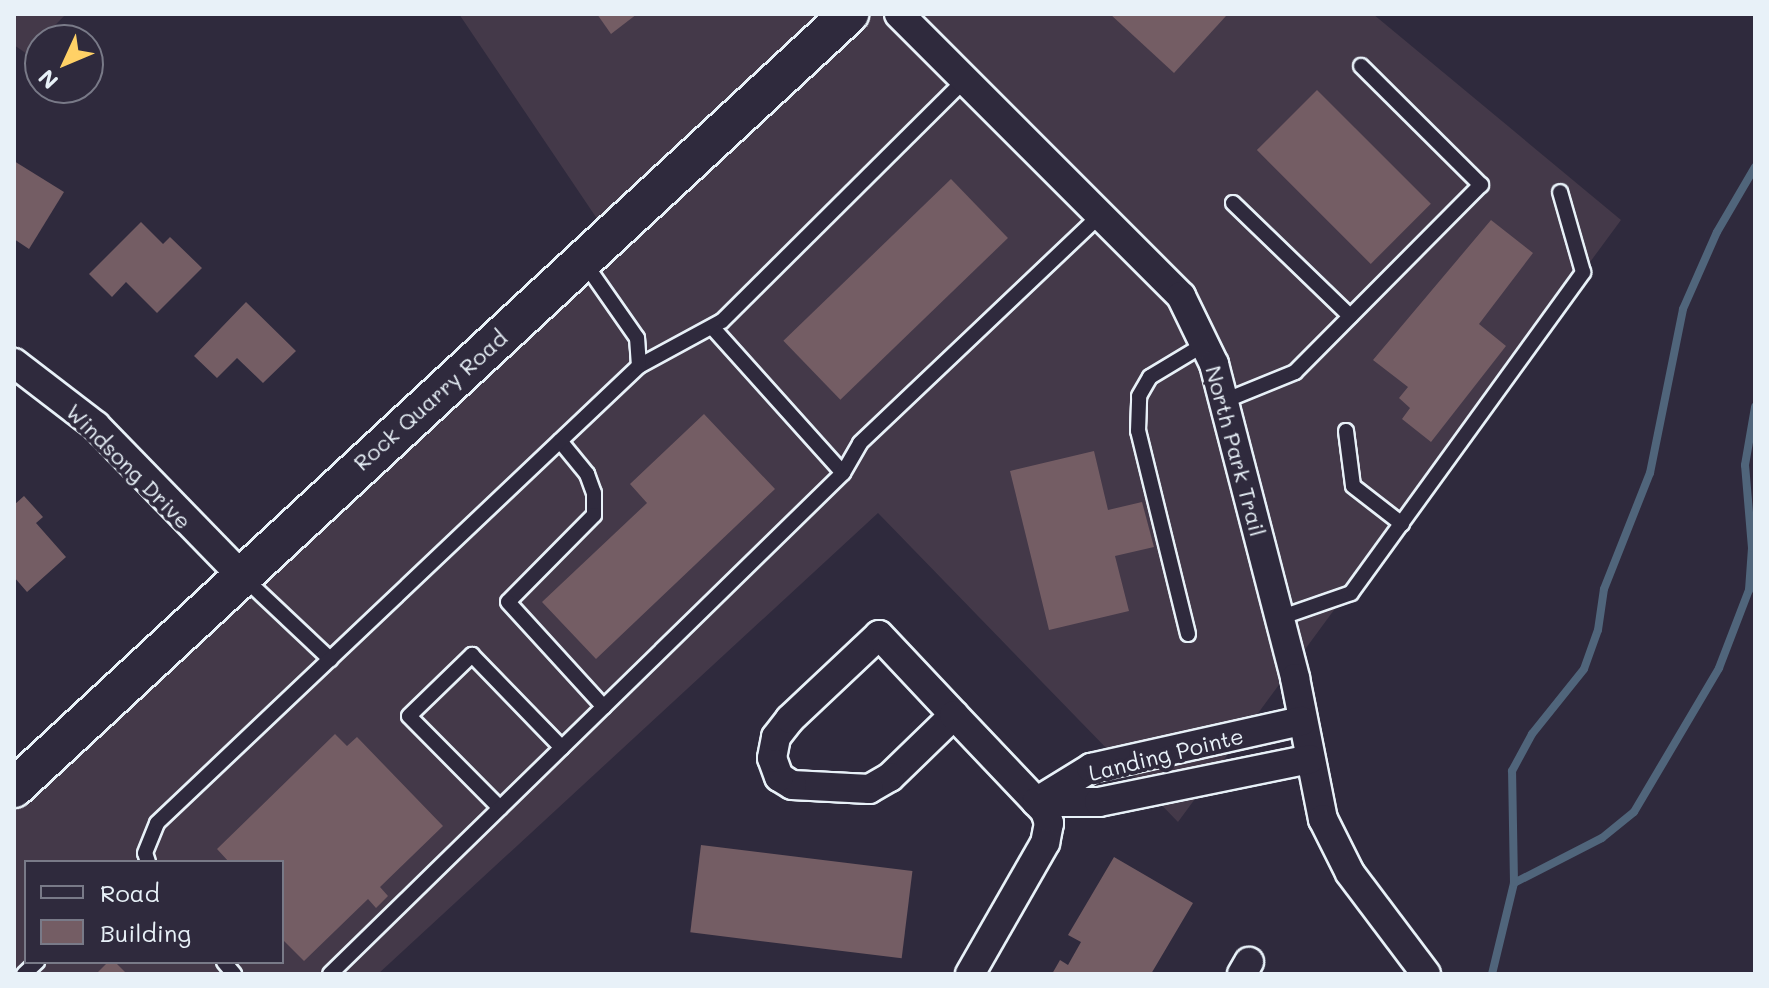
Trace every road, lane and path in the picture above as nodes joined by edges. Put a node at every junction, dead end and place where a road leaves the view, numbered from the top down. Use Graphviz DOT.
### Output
graph roads {
  1 [pos="849,14"];
  2 [pos="899,14"];
  3 [pos="1361,66"];
  4 [pos="963,82"];
  5 [pos="1560,192"];
  6 [pos="1233,203"];
  7 [pos="1099,216"];
  8 [pos="584,262"];
  9 [pos="1350,316"];
  10 [pos="712,327"];
  11 [pos="1205,344"];
  12 [pos="14,363"];
  13 [pos="639,366"];
  14 [pos="1224,401"];
  15 [pos="1346,431"];
  16 [pos="560,441"];
  17 [pos="843,473"];
  18 [pos="1402,524"];
  19 [pos="241,575"];
  20 [pos="1279,618"];
  21 [pos="1188,634"];
  22 [pos="330,659"];
  23 [pos="604,707"];
  24 [pos="954,715"];
  25 [pos="1302,721"];
  26 [pos="562,748"];
  27 [pos="1310,759"];
  28 [pos="14,788"];
  29 [pos="1036,802"];
  30 [pos="500,808"];
  31 [pos="147,860"];
  32 [pos="330,974"];
  33 [pos="970,974"];
  34 [pos="1426,974"];
  1 -- 8 [label="street, Rock Quarry Road"];
  2 -- 4 [label="street, North Park Trail"];
  3 -- 9 [label="lane"];
  4 -- 7 [label="street, North Park Trail"];
  4 -- 10 [label="lane"];
  5 -- 18 [label="lane"];
  6 -- 9 [label="lane"];
  7 -- 11 [label="street, North Park Trail"];
  7 -- 17 [label="lane"];
  8 -- 13 [label="lane"];
  8 -- 19 [label="street, Rock Quarry Road"];
  9 -- 14 [label="lane"];
  10 -- 13 [label="lane"];
  10 -- 17 [label="lane"];
  11 -- 14 [label="street, North Park Trail"];
  11 -- 21 [label="lane"];
  12 -- 19 [label="street, Windsong Drive"];
  13 -- 16 [label="lane"];
  14 -- 20 [label="street, North Park Trail"];
  15 -- 18 [label="lane"];
  16 -- 22 [label="lane"];
  16 -- 23 [label="lane"];
  17 -- 23 [label="lane"];
  18 -- 20 [label="lane"];
  19 -- 22 [label="lane"];
  19 -- 28 [label="street, Rock Quarry Road"];
  20 -- 25 [label="street, North Park Trail"];
  22 -- 31 [label="lane"];
  23 -- 26 [label="lane"];
  24 -- 24 [label="street"];
  24 -- 29 [label="street"];
  25 -- 27 [label="street, North Park Trail"];
  25 -- 29 [label="street, Landing Pointe"];
  26 -- 30 [label="lane"];
  26 -- 30 [label="lane"];
  27 -- 29 [label="street, Landing Pointe"];
  27 -- 34 [label="street, North Park Trail"];
  29 -- 33 [label="street"];
  30 -- 32 [label="lane"];
}
